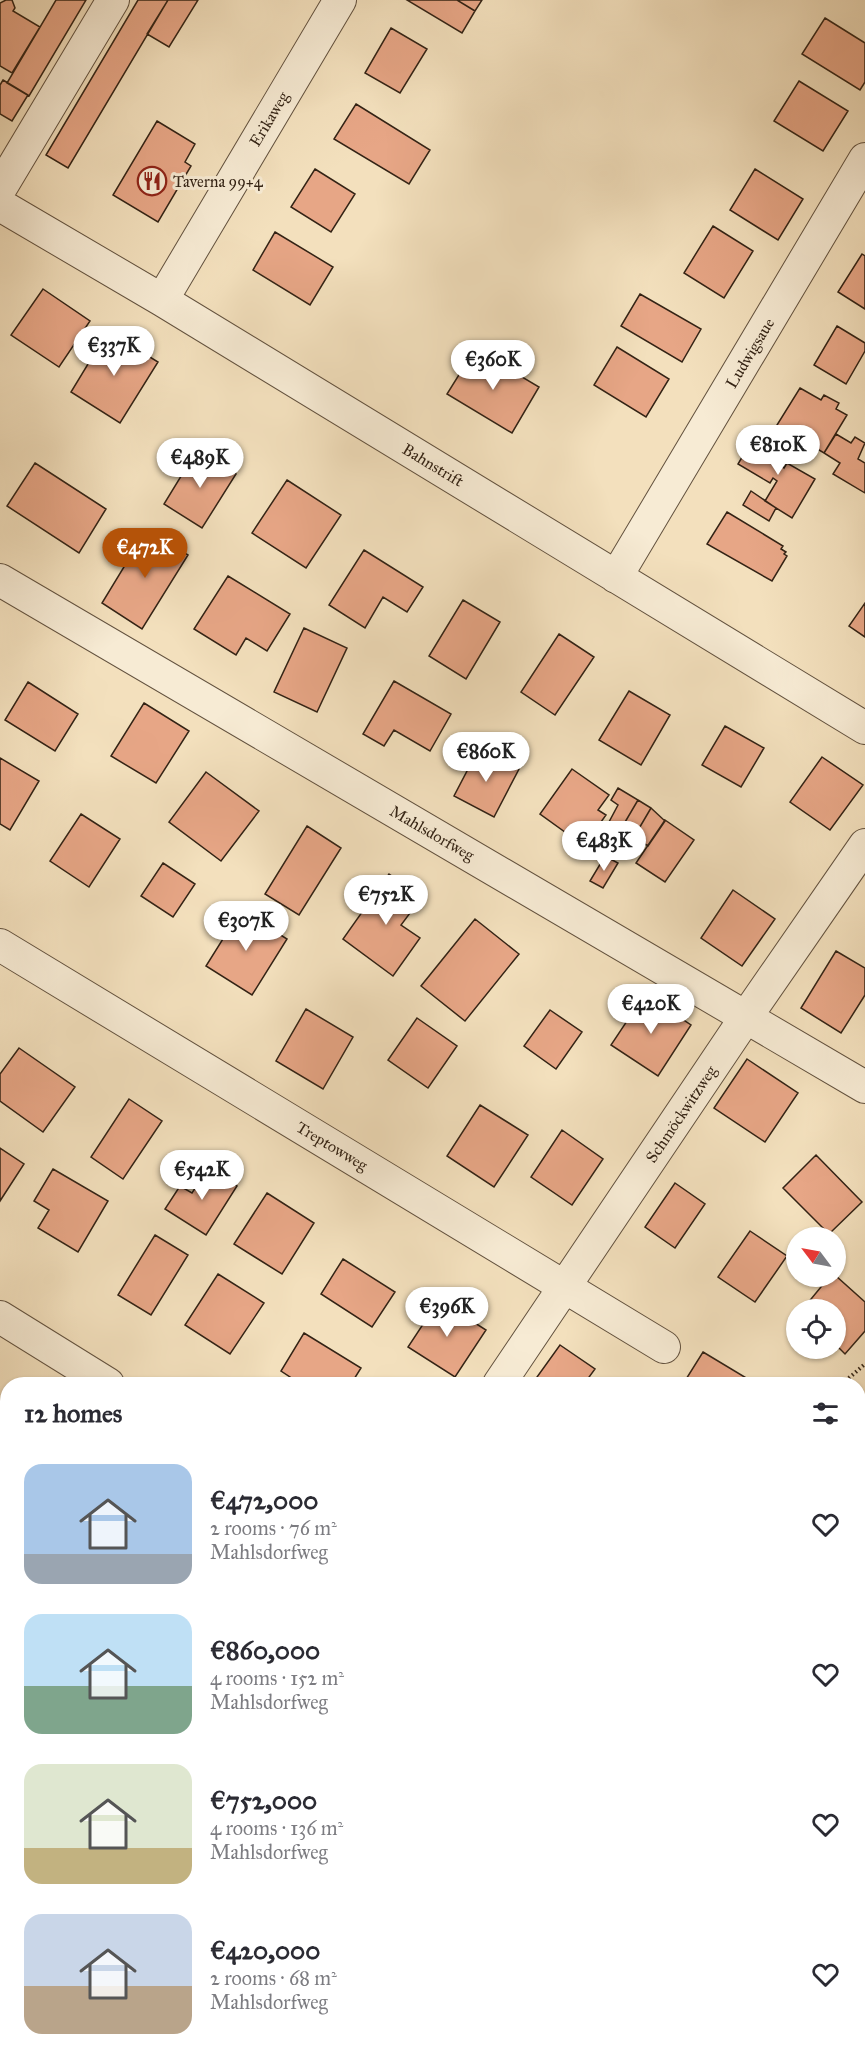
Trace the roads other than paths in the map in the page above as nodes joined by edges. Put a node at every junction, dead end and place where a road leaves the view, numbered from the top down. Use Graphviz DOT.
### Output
graph roads {
  1 [pos="113,0"];
  2 [pos="340,0"];
  3 [pos="865,159"];
  4 [pos="0,189"];
  5 [pos="0,205"];
  6 [pos="162,300"];
  7 [pos="616,577"];
  8 [pos="0,580"];
  9 [pos="865,728"];
  10 [pos="865,845"];
  11 [pos="0,945"];
  12 [pos="746,1017"];
  13 [pos="865,1087"];
  14 [pos="564,1287"];
  15 [pos="0,1317"];
  16 [pos="664,1347"];
  17 [pos="97,1377"];
  18 [pos="504,1377"];
  1 -- 4 [label="street"];
  2 -- 6 [label="street, Erikaweg"];
  3 -- 7 [label="street, Ludwigsaue"];
  5 -- 6 [label="street, Bahnstrift"];
  6 -- 7 [label="street, Bahnstrift"];
  7 -- 9 [label="street, Bahnstrift"];
  8 -- 12 [label="street, Mahlsdorfweg"];
  10 -- 12 [label="street, Schmöckwitzweg"];
  11 -- 14 [label="street, Treptowweg"];
  12 -- 13 [label="street, Mahlsdorfweg"];
  12 -- 14 [label="street, Schmöckwitzweg"];
  14 -- 16 [label="street, Treptowweg"];
  14 -- 18 [label="street, Schmöckwitzweg"];
  15 -- 17 [label="street"];
}
